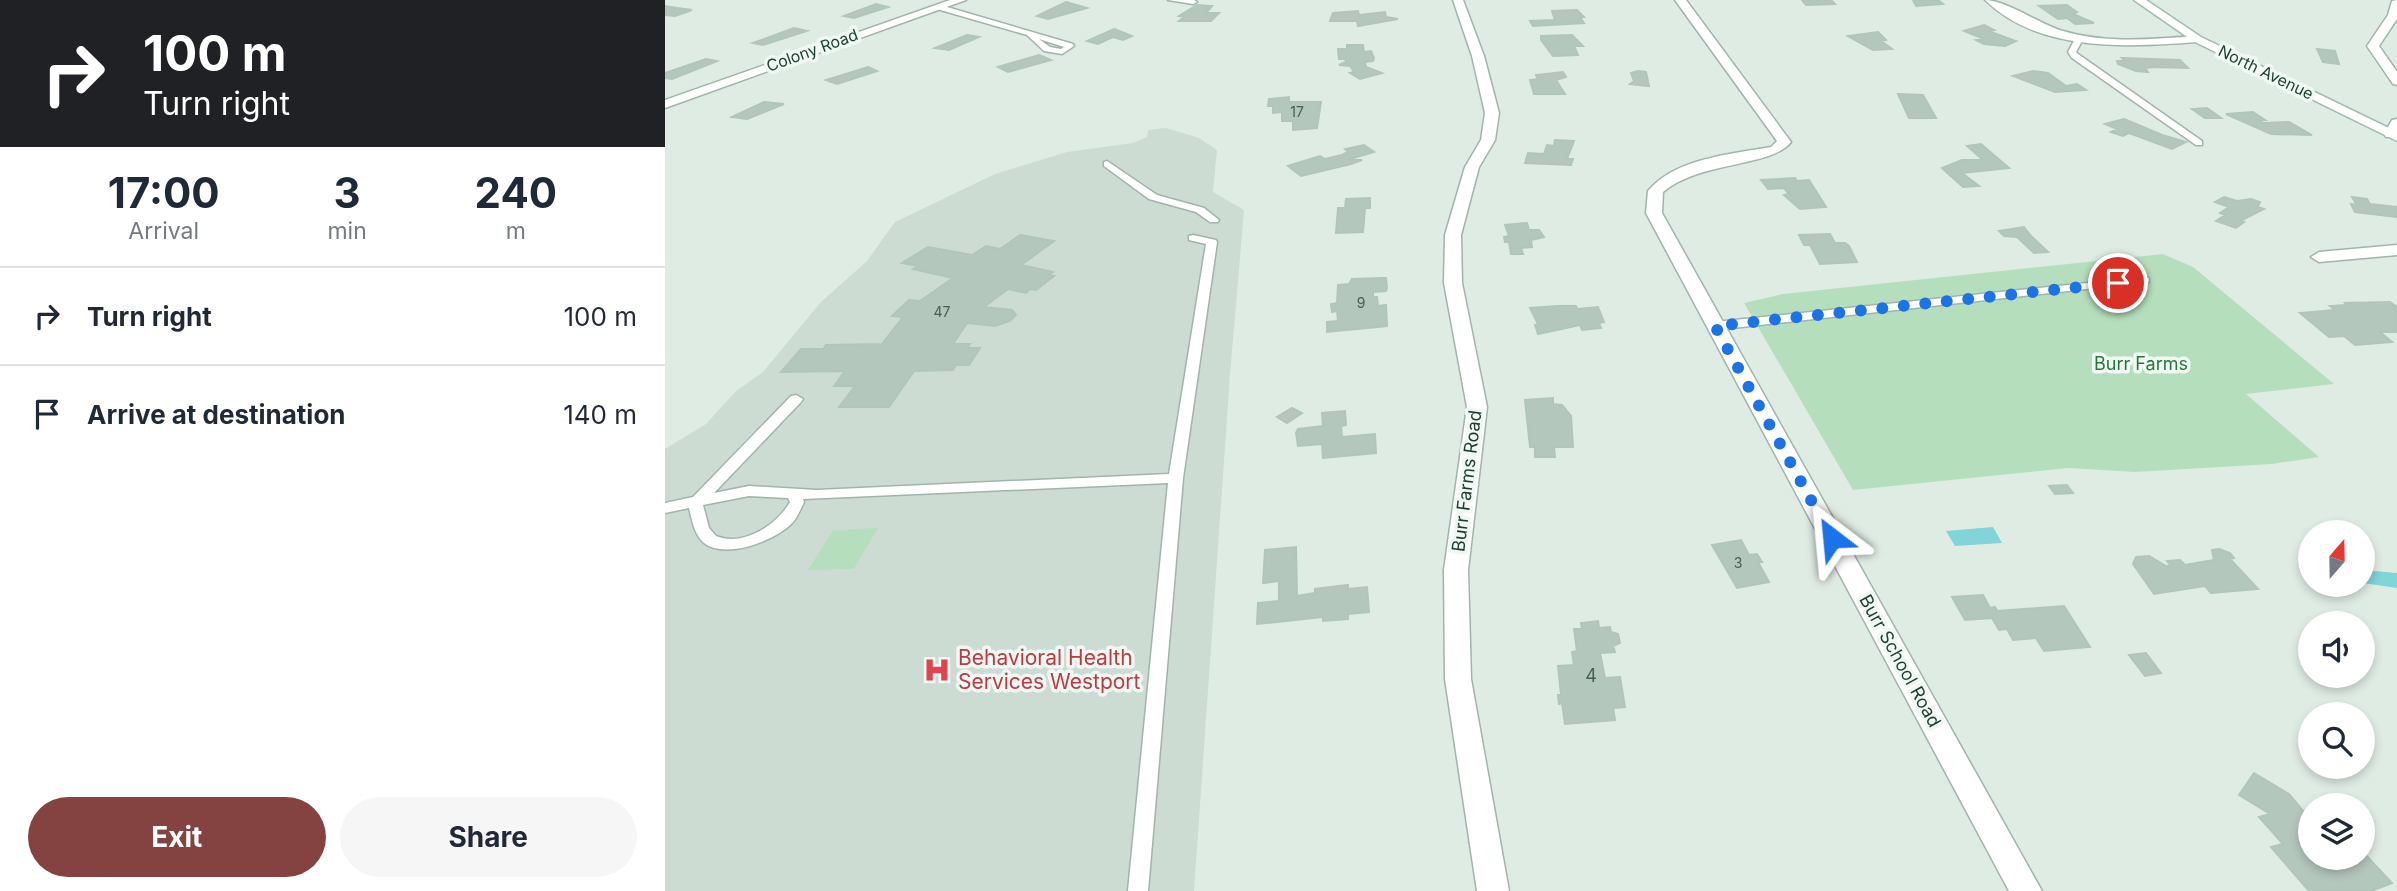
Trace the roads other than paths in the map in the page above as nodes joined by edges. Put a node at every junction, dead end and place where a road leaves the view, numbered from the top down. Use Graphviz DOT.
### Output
graph roads {
  1 [pos="961,0"];
  2 [pos="1172,0"];
  3 [pos="1458,0"];
  4 [pos="1680,0"];
  5 [pos="1990,0"];
  6 [pos="2139,0"];
  7 [pos="2397,1"];
  8 [pos="1192,2"];
  9 [pos="940,7"];
  10 [pos="1030,36"];
  11 [pos="2079,38"];
  12 [pos="2197,39"];
  13 [pos="2397,81"];
  14 [pos="665,104"];
  15 [pos="2395,131"];
  16 [pos="2199,143"];
  17 [pos="1107,164"];
  18 [pos="1214,220"];
  19 [pos="1193,239"];
  20 [pos="2397,250"];
  21 [pos="2319,257"];
  22 [pos="2145,280"];
  23 [pos="1715,326"];
  24 [pos="796,398"];
  25 [pos="1176,478"];
  26 [pos="792,492"];
  27 [pos="695,504"];
  28 [pos="665,508"];
  29 [pos="1138,891"];
  30 [pos="1493,891"];
  31 [pos="2026,891"];
  1 -- 9 [label="street, Colony Road"];
  2 -- 8 [label="lane"];
  3 -- 30 [label="street, Burr Farms Road"];
  4 -- 23 [label="street, Burr School Road"];
  5 -- 11 [label="street"];
  6 -- 12 [label="street, North Avenue"];
  7 -- 13 [label="street"];
  9 -- 10 [label="lane"];
  9 -- 14 [label="street, Colony Road"];
  11 -- 12 [label="street"];
  11 -- 16 [label="lane"];
  12 -- 15 [label="street, North Avenue"];
  17 -- 18 [label="lane"];
  19 -- 25 [label="lane"];
  20 -- 21 [label="street"];
  22 -- 23 [label="lane"];
  23 -- 31 [label="street, Burr School Road"];
  24 -- 27 [label="lane"];
  25 -- 26 [label="lane"];
  25 -- 29 [label="lane"];
  26 -- 27 [label="lane"];
  26 -- 27 [label="lane"];
  27 -- 28 [label="lane"];
}
